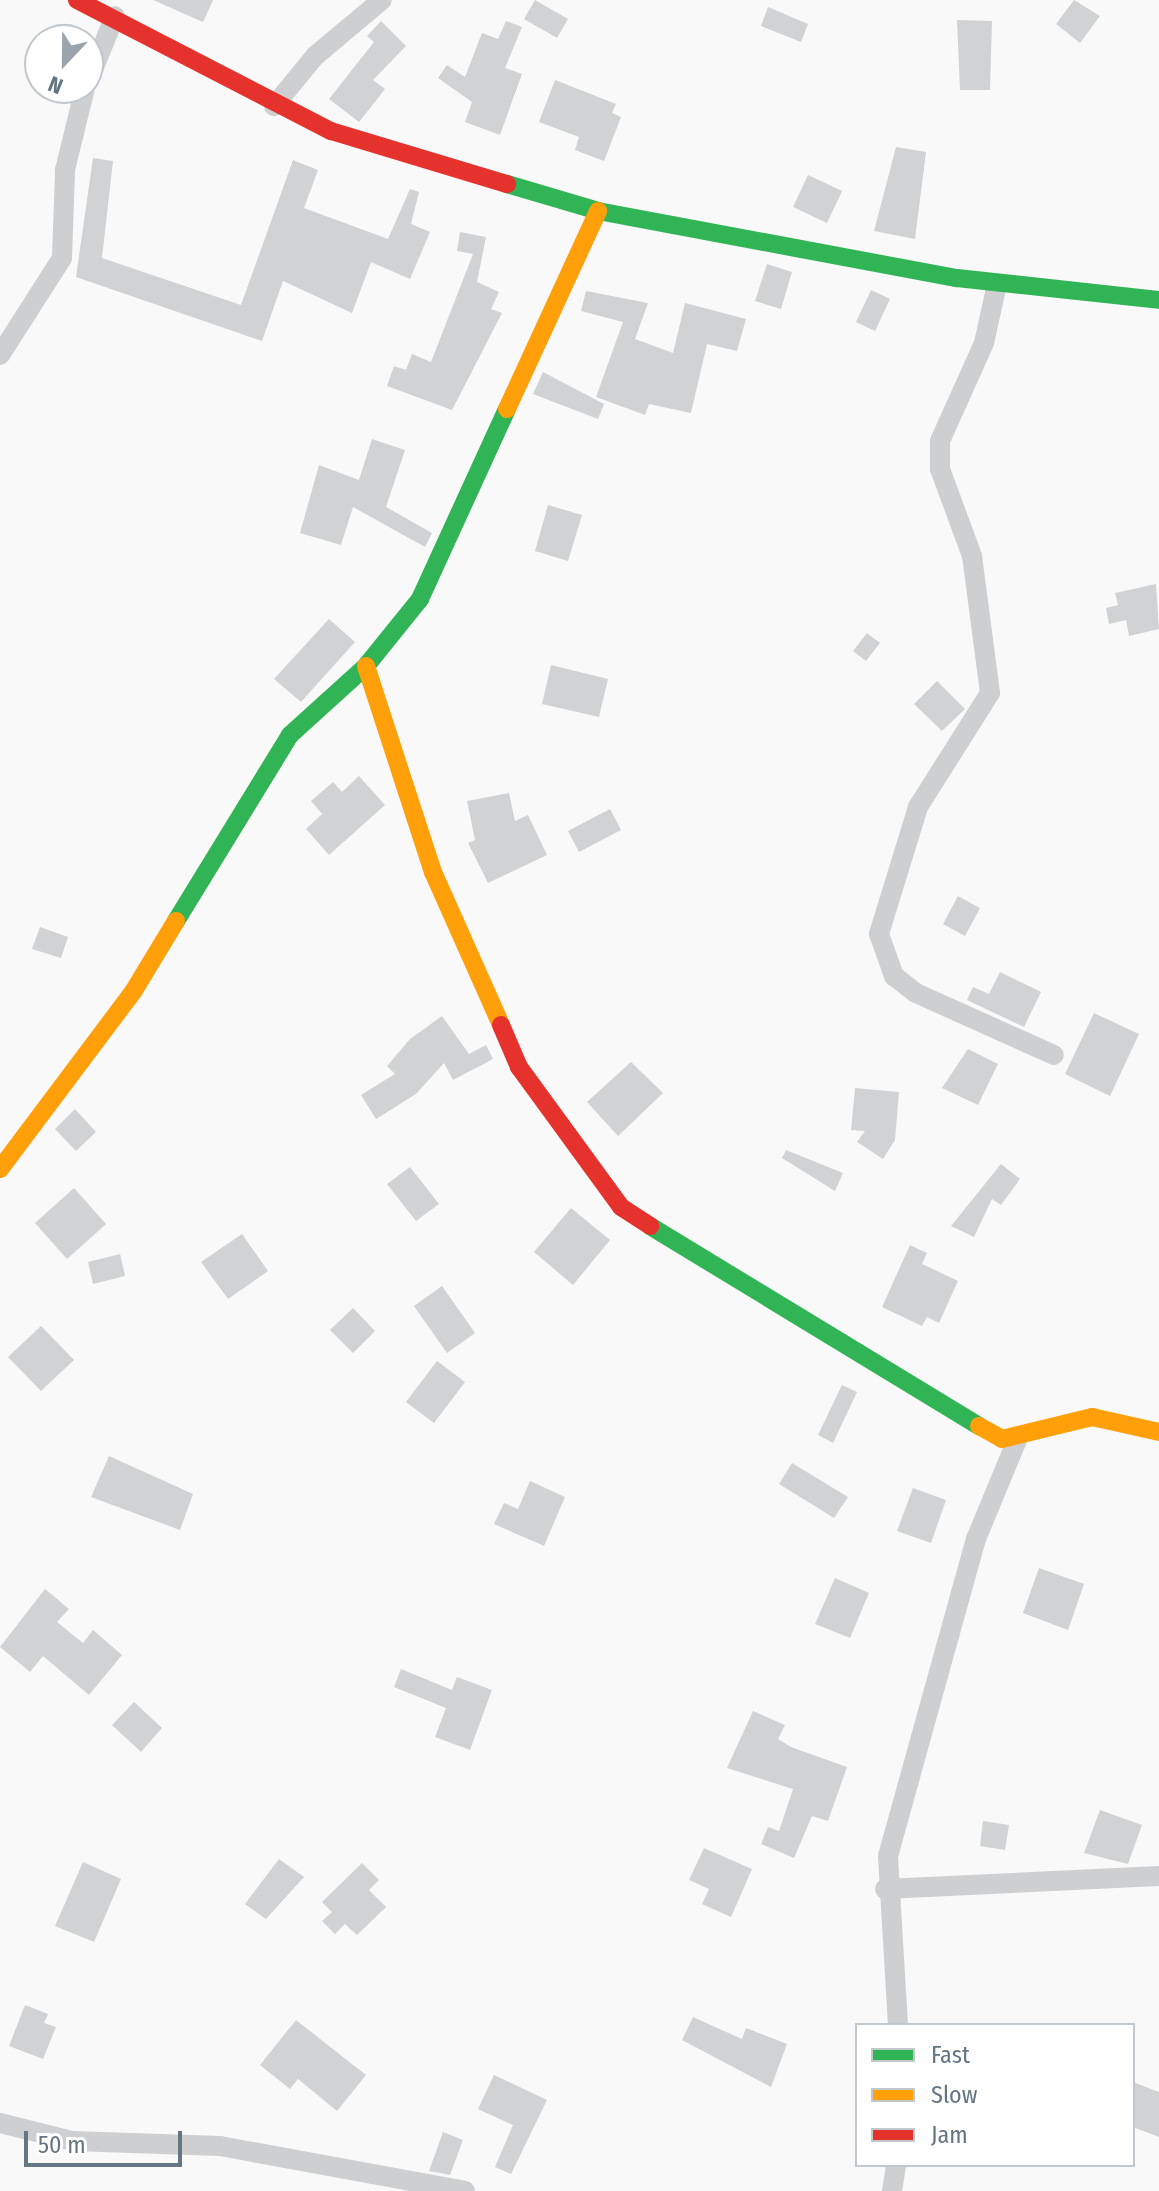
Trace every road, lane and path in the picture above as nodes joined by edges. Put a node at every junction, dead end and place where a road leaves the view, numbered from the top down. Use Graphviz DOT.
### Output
graph roads {
  1 [pos="77,0"];
  2 [pos="382,0"];
  3 [pos="115,16"];
  4 [pos="104,43"];
  5 [pos="291,82"];
  6 [pos="248,88"];
  7 [pos="81,104"];
  8 [pos="274,106"];
  9 [pos="598,211"];
  10 [pos="997,284"];
  11 [pos="1159,300"];
  12 [pos="0,355"];
  13 [pos="366,666"];
  14 [pos="1054,1055"];
  15 [pos="0,1169"];
  16 [pos="1159,1432"];
  17 [pos="1017,1440"];
  18 [pos="1159,1876"];
  19 [pos="885,1889"];
  20 [pos="898,2023"];
  21 [pos="0,2123"];
  22 [pos="896,2167"];
  23 [pos="465,2191"];
  24 [pos="892,2191"];
  1 -- 3 [label="street"];
  2 -- 5 [label="street"];
  3 -- 4 [label="street"];
  3 -- 6 [label="street"];
  5 -- 6 [label="street"];
  5 -- 8 [label="street"];
  6 -- 8 [label="street"];
  7 -- 12 [label="street"];
  8 -- 9 [label="street"];
  9 -- 10 [label="street"];
  9 -- 13 [label="street"];
  10 -- 11 [label="street"];
  10 -- 14 [label="street"];
  13 -- 15 [label="street"];
  13 -- 17 [label="street"];
  16 -- 17 [label="street"];
  17 -- 19 [label="street"];
  18 -- 19 [label="street"];
  19 -- 20 [label="street"];
  21 -- 23 [label="street"];
  22 -- 24 [label="street"];
}
